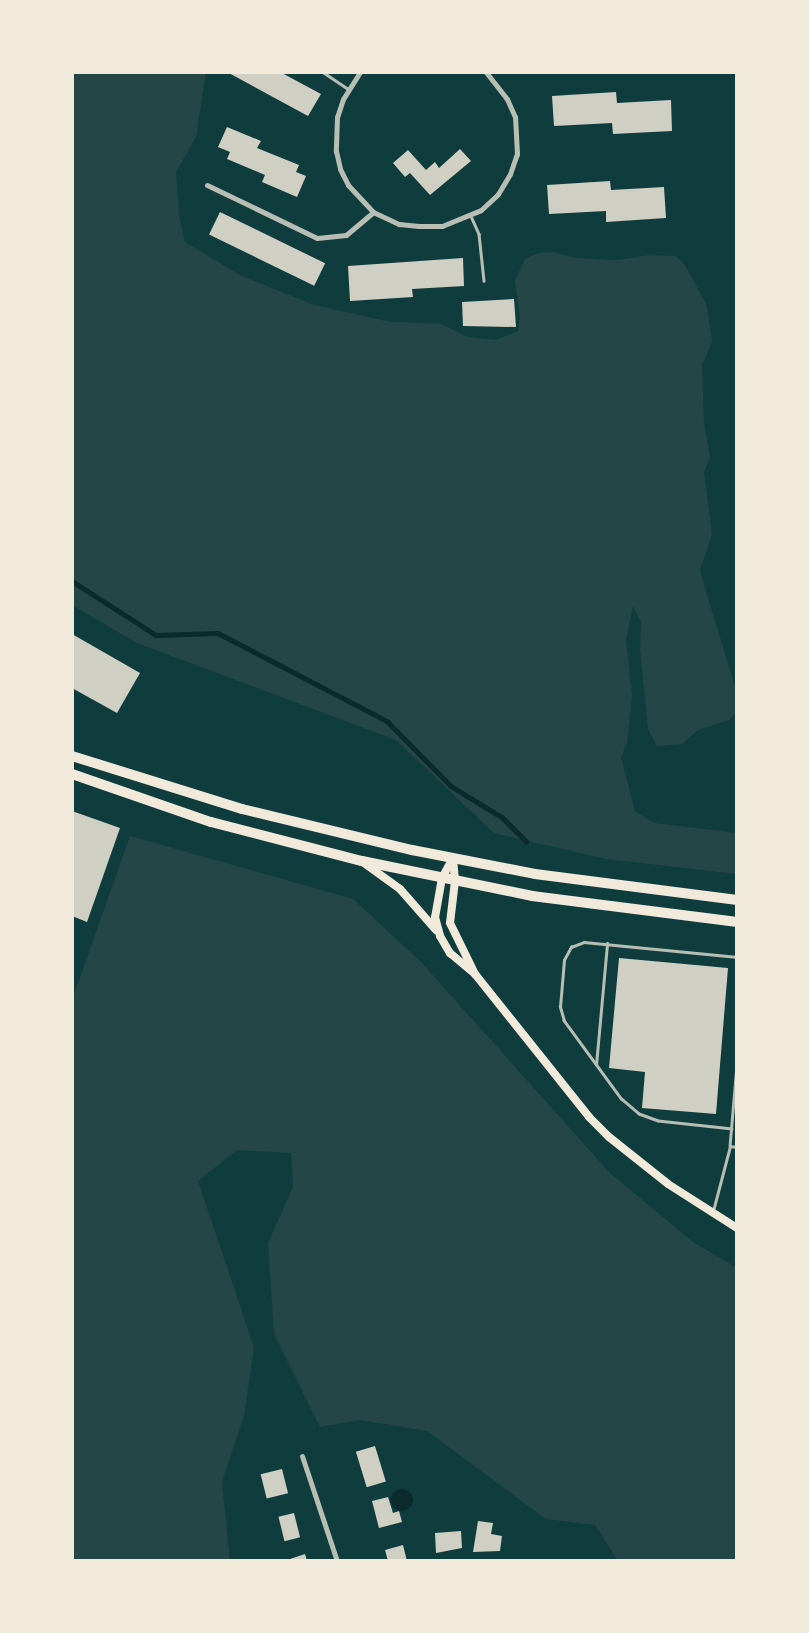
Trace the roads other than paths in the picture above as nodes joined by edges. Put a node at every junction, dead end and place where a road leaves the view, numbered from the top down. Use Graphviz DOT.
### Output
graph roads {
  1 [pos="323,72"];
  2 [pos="360,72"];
  3 [pos="486,72"];
  4 [pos="348,89"];
  5 [pos="207,185"];
  6 [pos="373,212"];
  7 [pos="471,216"];
  8 [pos="484,281"];
  9 [pos="72,756"];
  10 [pos="72,774"];
  11 [pos="453,858"];
  12 [pos="362,861"];
  13 [pos="442,878"];
  14 [pos="455,881"];
  15 [pos="737,900"];
  16 [pos="737,922"];
  17 [pos="440,936"];
  18 [pos="607,942"];
  19 [pos="737,957"];
  20 [pos="475,974"];
  21 [pos="596,1065"];
  22 [pos="737,1065"];
  23 [pos="732,1129"];
  24 [pos="730,1146"];
  25 [pos="737,1147"];
  26 [pos="713,1213"];
  27 [pos="737,1228"];
  28 [pos="302,1456"];
  29 [pos="337,1561"];
  1 -- 4 [label="lane"];
  2 -- 4 [label="street"];
  3 -- 7 [label="street"];
  4 -- 6 [label="street"];
  5 -- 6 [label="street"];
  6 -- 7 [label="street"];
  7 -- 8 [label="lane"];
  9 -- 11 [label="highway"];
  10 -- 12 [label="highway"];
  11 -- 13 [label="main road"];
  11 -- 14 [label="main road"];
  11 -- 15 [label="highway"];
  12 -- 13 [label="highway"];
  12 -- 17 [label="main road"];
  13 -- 14 [label="highway"];
  13 -- 17 [label="main road"];
  14 -- 16 [label="highway"];
  14 -- 20 [label="main road"];
  17 -- 20 [label="main road"];
  18 -- 19 [label="lane"];
  18 -- 21 [label="lane"];
  18 -- 21 [label="lane"];
  20 -- 26 [label="main road"];
  21 -- 23 [label="lane"];
  22 -- 23 [label="lane"];
  23 -- 24 [label="lane"];
  24 -- 25 [label="lane"];
  24 -- 26 [label="lane"];
  26 -- 27 [label="main road"];
  28 -- 29 [label="street"];
}
